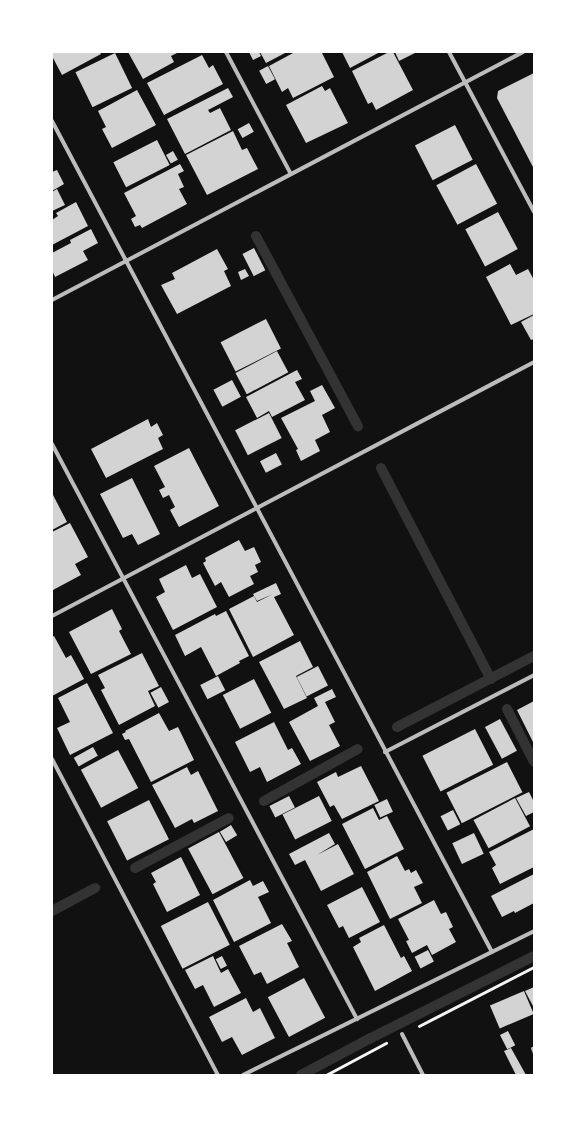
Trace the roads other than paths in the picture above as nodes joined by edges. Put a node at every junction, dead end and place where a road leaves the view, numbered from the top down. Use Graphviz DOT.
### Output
graph roads {
  1 [pos="226,52"];
  2 [pos="449,52"];
  3 [pos="523,52"];
  4 [pos="466,82"];
  5 [pos="52,121"];
  6 [pos="291,174"];
  7 [pos="534,212"];
  8 [pos="126,261"];
  9 [pos="52,300"];
  10 [pos="534,362"];
  11 [pos="52,444"];
  12 [pos="257,508"];
  13 [pos="123,578"];
  14 [pos="52,616"];
  15 [pos="534,675"];
  16 [pos="386,752"];
  17 [pos="52,760"];
  18 [pos="534,931"];
  19 [pos="492,952"];
  20 [pos="357,1019"];
  21 [pos="402,1034"];
  22 [pos="532,1048"];
  23 [pos="534,1052"];
  24 [pos="218,1075"];
  25 [pos="243,1075"];
  26 [pos="423,1075"];
  1 -- 6 [label="street"];
  2 -- 4 [label="street"];
  3 -- 4 [label="street"];
  4 -- 6 [label="street"];
  4 -- 7 [label="street"];
  5 -- 8 [label="street"];
  6 -- 8 [label="street"];
  8 -- 9 [label="street"];
  8 -- 12 [label="street"];
  10 -- 12 [label="street"];
  11 -- 13 [label="street"];
  12 -- 13 [label="street"];
  12 -- 16 [label="street"];
  13 -- 14 [label="street"];
  13 -- 20 [label="street"];
  15 -- 16 [label="street"];
  16 -- 19 [label="street"];
  17 -- 24 [label="street"];
  18 -- 19 [label="street"];
  19 -- 20 [label="street"];
  20 -- 25 [label="street"];
  21 -- 26 [label="street"];
  22 -- 23 [label="lane"];
}
